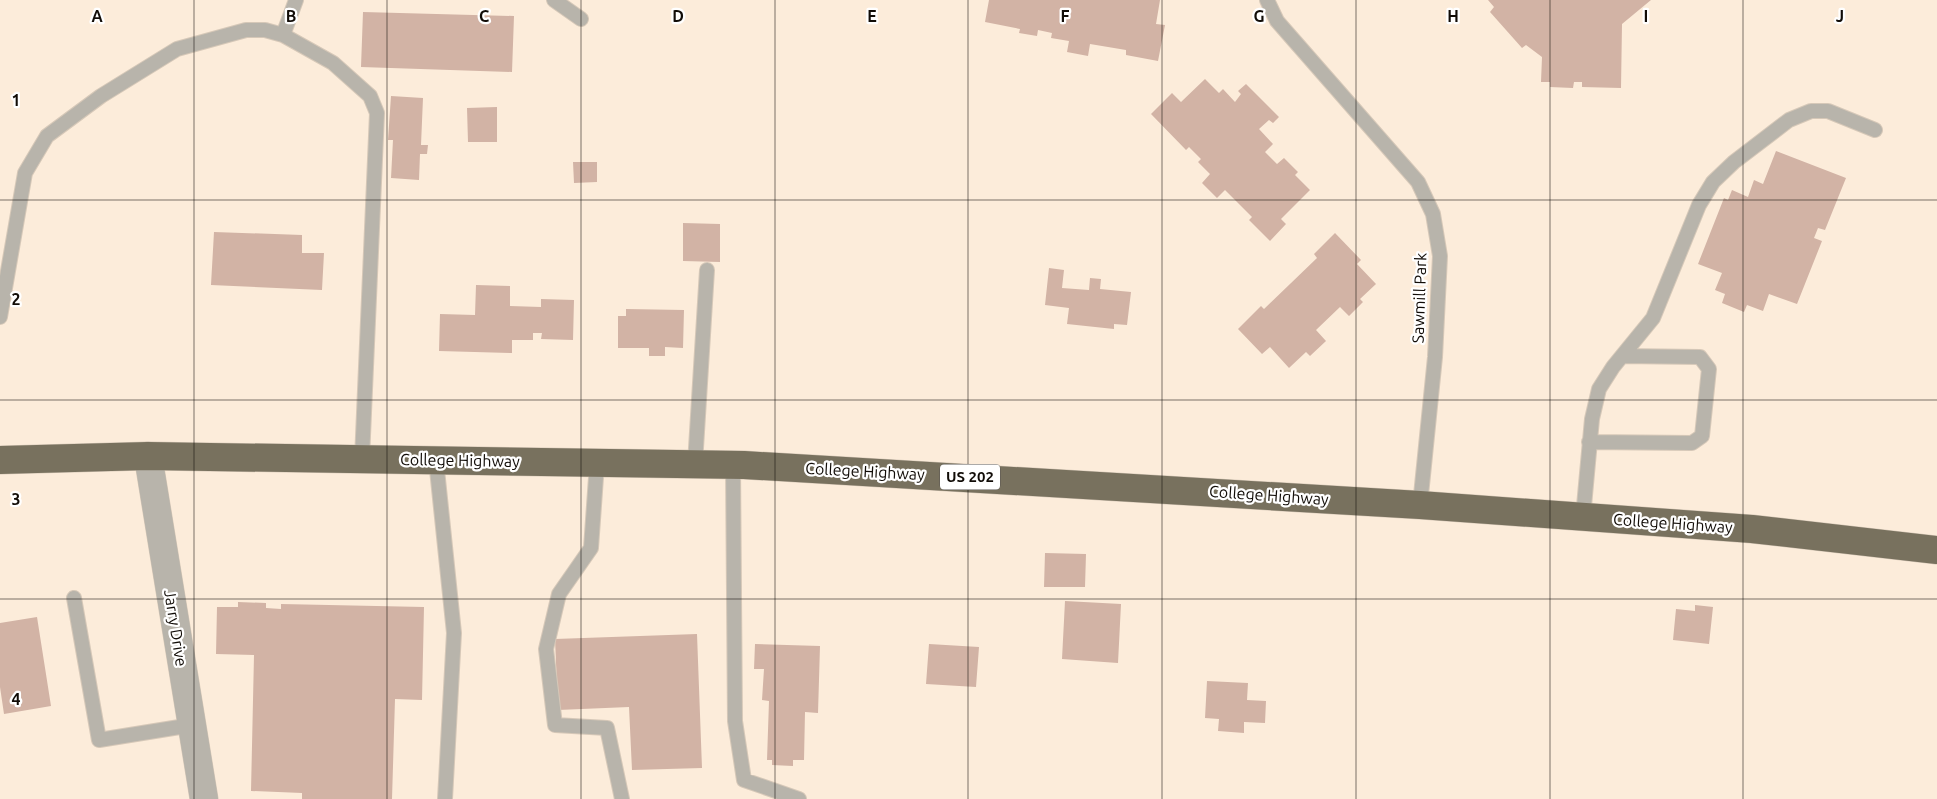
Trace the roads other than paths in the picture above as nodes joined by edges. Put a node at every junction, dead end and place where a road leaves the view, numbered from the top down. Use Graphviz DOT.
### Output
graph roads {
  1 [pos="296,0"];
  2 [pos="554,0"];
  3 [pos="1267,0"];
  4 [pos="581,19"];
  5 [pos="283,35"];
  6 [pos="1875,130"];
  7 [pos="707,270"];
  8 [pos="0,318"];
  9 [pos="1622,356"];
  10 [pos="1589,442"];
  11 [pos="148,456"];
  12 [pos="362,459"];
  13 [pos="0,460"];
  14 [pos="436,460"];
  15 [pos="597,463"];
  16 [pos="695,464"];
  17 [pos="733,465"];
  18 [pos="1420,504"];
  19 [pos="1583,516"];
  20 [pos="1937,550"];
  21 [pos="74,598"];
  22 [pos="192,725"];
  23 [pos="204,799"];
  24 [pos="445,799"];
  25 [pos="622,799"];
  26 [pos="799,799"];
  1 -- 5 [label="lane"];
  2 -- 4 [label="lane"];
  3 -- 18 [label="lane, Sawmill Park"];
  5 -- 8 [label="lane"];
  5 -- 12 [label="lane"];
  6 -- 9 [label="lane"];
  7 -- 16 [label="lane"];
  9 -- 10 [label="lane"];
  9 -- 10 [label="lane"];
  10 -- 19 [label="lane"];
  11 -- 12 [label="highway, College Highway / US 202"];
  11 -- 13 [label="highway, College Highway / US 202"];
  11 -- 22 [label="street, Jarry Drive"];
  12 -- 14 [label="highway, College Highway / US 202"];
  14 -- 15 [label="highway, College Highway / US 202"];
  14 -- 24 [label="lane"];
  15 -- 16 [label="highway, College Highway / US 202"];
  15 -- 25 [label="lane"];
  16 -- 17 [label="highway, College Highway / US 202"];
  17 -- 18 [label="highway, College Highway / US 202"];
  17 -- 26 [label="lane"];
  18 -- 19 [label="highway, College Highway / US 202"];
  19 -- 20 [label="highway, College Highway / US 202"];
  21 -- 22 [label="lane"];
  22 -- 23 [label="street, Jarry Drive"];
}
